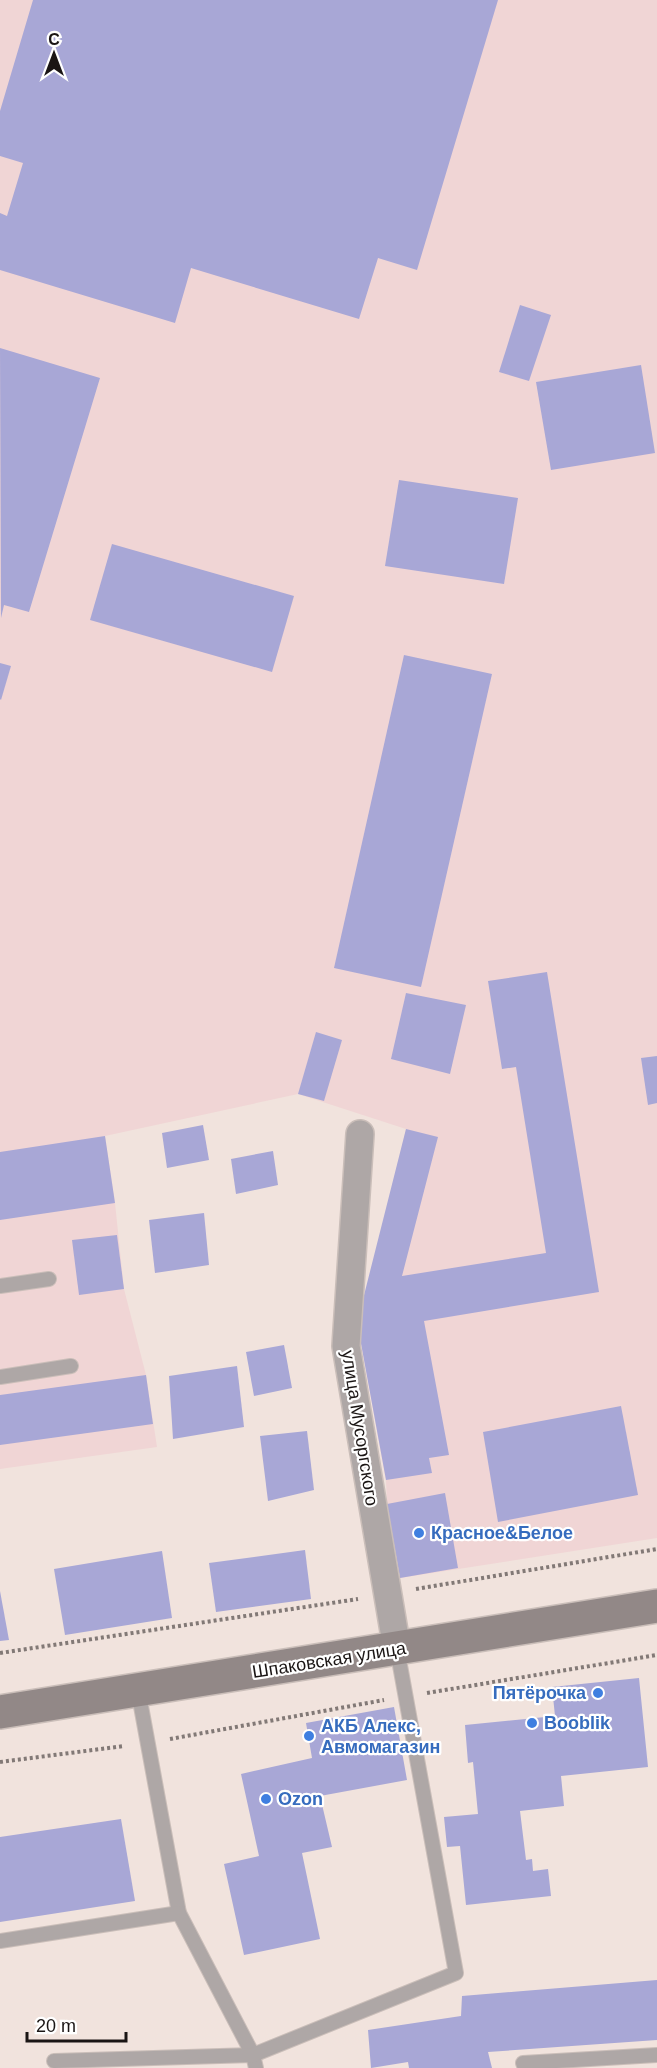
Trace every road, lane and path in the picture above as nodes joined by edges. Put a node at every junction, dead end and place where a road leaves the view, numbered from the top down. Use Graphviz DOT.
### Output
graph roads {
  1 [pos="360,1134"];
  2 [pos="49,1279"];
  3 [pos="0,1286"];
  4 [pos="70,1366"];
  5 [pos="0,1377"];
  6 [pos="657,1549"];
  7 [pos="388,1594"];
  8 [pos="657,1606"];
  9 [pos="397,1649"];
  10 [pos="0,1653"];
  11 [pos="138,1690"];
  12 [pos="0,1712"];
  13 [pos="148,1743"];
  14 [pos="0,1762"];
  15 [pos="179,1913"];
  16 [pos="0,1941"];
  17 [pos="657,2055"];
  18 [pos="54,2061"];
  19 [pos="200,2062"];
  20 [pos="254,2062"];
  21 [pos="525,2068"];
  1 -- 7 [label="street, улица Мусоргского"];
  2 -- 3 [label="lane"];
  4 -- 5 [label="lane"];
  6 -- 7 [label="path"];
  7 -- 9 [label="street, улица Мусоргского"];
  7 -- 10 [label="path"];
  8 -- 9 [label="main road, Шпаковская улица"];
  9 -- 11 [label="main road, Шпаковская улица"];
  9 -- 20 [label="lane"];
  11 -- 12 [label="main road, Шпаковская улица"];
  11 -- 13 [label="lane"];
  13 -- 14 [label="path"];
  13 -- 15 [label="lane"];
  15 -- 16 [label="lane"];
  15 -- 20 [label="lane"];
  17 -- 21 [label="lane"];
  18 -- 19 [label="lane"];
  19 -- 20 [label="lane"];
}
